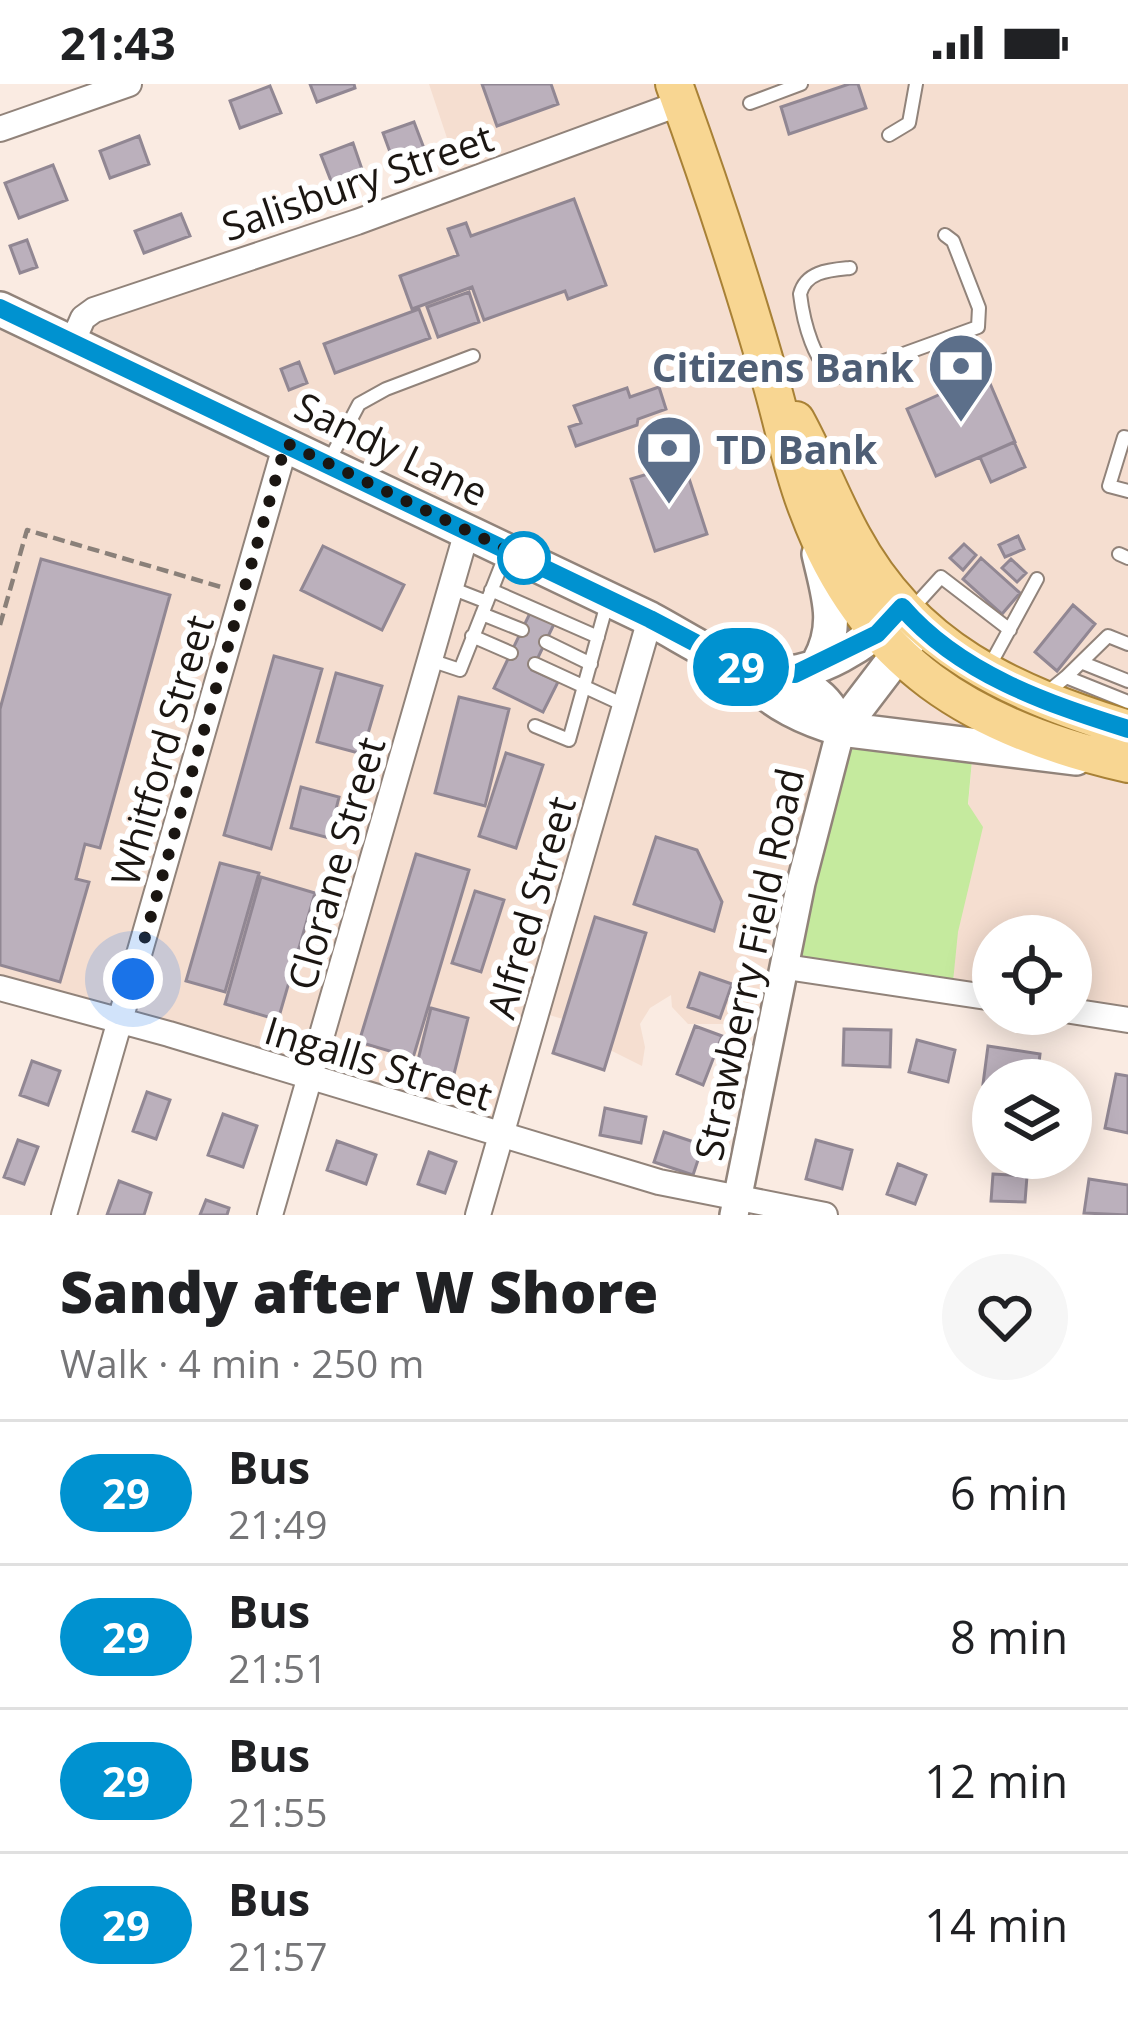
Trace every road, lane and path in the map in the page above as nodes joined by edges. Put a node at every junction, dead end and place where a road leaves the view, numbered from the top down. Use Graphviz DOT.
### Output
graph roads {
  1 [pos="129,84"];
  2 [pos="801,84"];
  3 [pos="916,84"];
  4 [pos="677,93"];
  5 [pos="750,103"];
  6 [pos="0,129"];
  7 [pos="889,135"];
  8 [pos="945,235"];
  9 [pos="850,268"];
  10 [pos="0,308"];
  11 [pos="72,343"];
  12 [pos="473,356"];
  13 [pos="765,364"];
  14 [pos="1128,438"];
  15 [pos="286,443"];
  16 [pos="327,464"];
  17 [pos="1128,491"];
  18 [pos="810,517"];
  19 [pos="467,530"];
  20 [pos="508,550"];
  21 [pos="1037,579"];
  22 [pos="451,588"];
  23 [pos="226,589"];
  24 [pos="608,599"];
  25 [pos="487,602"];
  26 [pos="650,619"];
  27 [pos="0,625"];
  28 [pos="900,627"];
  29 [pos="522,630"];
  30 [pos="1010,630"];
  31 [pos="472,636"];
  32 [pos="598,637"];
  33 [pos="546,642"];
  34 [pos="1128,644"];
  35 [pos="511,653"];
  36 [pos="430,660"];
  37 [pos="819,662"];
  38 [pos="1083,663"];
  39 [pos="535,664"];
  40 [pos="591,664"];
  41 [pos="758,672"];
  42 [pos="986,673"];
  43 [pos="1128,680"];
  44 [pos="585,687"];
  45 [pos="1053,688"];
  46 [pos="1128,702"];
  47 [pos="625,705"];
  48 [pos="535,726"];
  49 [pos="841,729"];
  50 [pos="1123,751"];
  51 [pos="785,967"];
  52 [pos="0,988"];
  53 [pos="972,995"];
  54 [pos="1092,1014"];
  55 [pos="1128,1020"];
  56 [pos="122,1021"];
  57 [pos="311,1078"];
  58 [pos="501,1137"];
  59 [pos="736,1205"];
  60 [pos="64,1215"];
  61 [pos="270,1215"];
  62 [pos="478,1215"];
  63 [pos="825,1215"];
  1 -- 6 [label="street"];
  2 -- 5 [label="lane"];
  3 -- 7 [label="lane"];
  4 -- 11 [label="street, Salisbury Street"];
  4 -- 13 [label="main road"];
  8 -- 9 [label="lane"];
  10 -- 11 [label="main road, Sandy Lane"];
  11 -- 15 [label="main road, Sandy Lane"];
  12 -- 16 [label="lane"];
  13 -- 18 [label="main road"];
  13 -- 28 [label="main road"];
  14 -- 17 [label="lane"];
  15 -- 16 [label="main road, Sandy Lane"];
  15 -- 56 [label="street, Whitford Street"];
  16 -- 19 [label="main road, Sandy Lane"];
  18 -- 28 [label="main road"];
  18 -- 37 [label="main road"];
  19 -- 20 [label="main road, Sandy Lane"];
  19 -- 22 [label="street, Clorane Street"];
  20 -- 24 [label="main road, Sandy Lane"];
  20 -- 25 [label="lane"];
  21 -- 30 [label="lane"];
  22 -- 25 [label="lane"];
  22 -- 36 [label="street, Clorane Street"];
  23 -- 27 [label="path"];
  24 -- 26 [label="main road, Sandy Lane"];
  24 -- 32 [label="lane"];
  25 -- 29 [label="lane"];
  25 -- 31 [label="lane"];
  25 -- 32 [label="lane"];
  26 -- 41 [label="main road, Sandy Lane"];
  26 -- 47 [label="street, Alfred Street"];
  28 -- 30 [label="lane"];
  28 -- 37 [label="main road"];
  28 -- 42 [label="main road"];
  28 -- 49 [label="main road"];
  28 -- 50 [label="main road"];
  30 -- 42 [label="lane"];
  31 -- 35 [label="lane"];
  31 -- 36 [label="lane"];
  32 -- 40 [label="lane"];
  33 -- 40 [label="lane"];
  34 -- 38 [label="lane"];
  36 -- 57 [label="street, Clorane Street"];
  37 -- 41 [label="main road"];
  38 -- 43 [label="lane"];
  38 -- 45 [label="lane"];
  39 -- 44 [label="lane"];
  40 -- 44 [label="lane"];
  41 -- 49 [label="main road, Sandy Lane"];
  42 -- 45 [label="main road"];
  44 -- 47 [label="lane"];
  44 -- 48 [label="lane"];
  45 -- 46 [label="lane"];
  45 -- 50 [label="main road"];
  47 -- 58 [label="street, Alfred Street"];
  49 -- 50 [label="main road, Sandy Lane"];
  49 -- 51 [label="street, Strawberry Field Road"];
  51 -- 53 [label="street"];
  51 -- 59 [label="street, Strawberry Field Road"];
  52 -- 56 [label="street, Ingalls Street"];
  54 -- 55 [label="street"];
  56 -- 57 [label="street, Ingalls Street"];
  56 -- 60 [label="street, Whitford Street"];
  57 -- 58 [label="street, Ingalls Street"];
  57 -- 61 [label="street, Clorane Street"];
  58 -- 59 [label="street, Ingalls Street"];
  58 -- 62 [label="street, Alfred Street"];
  59 -- 63 [label="street, Ingalls Street"];
}
